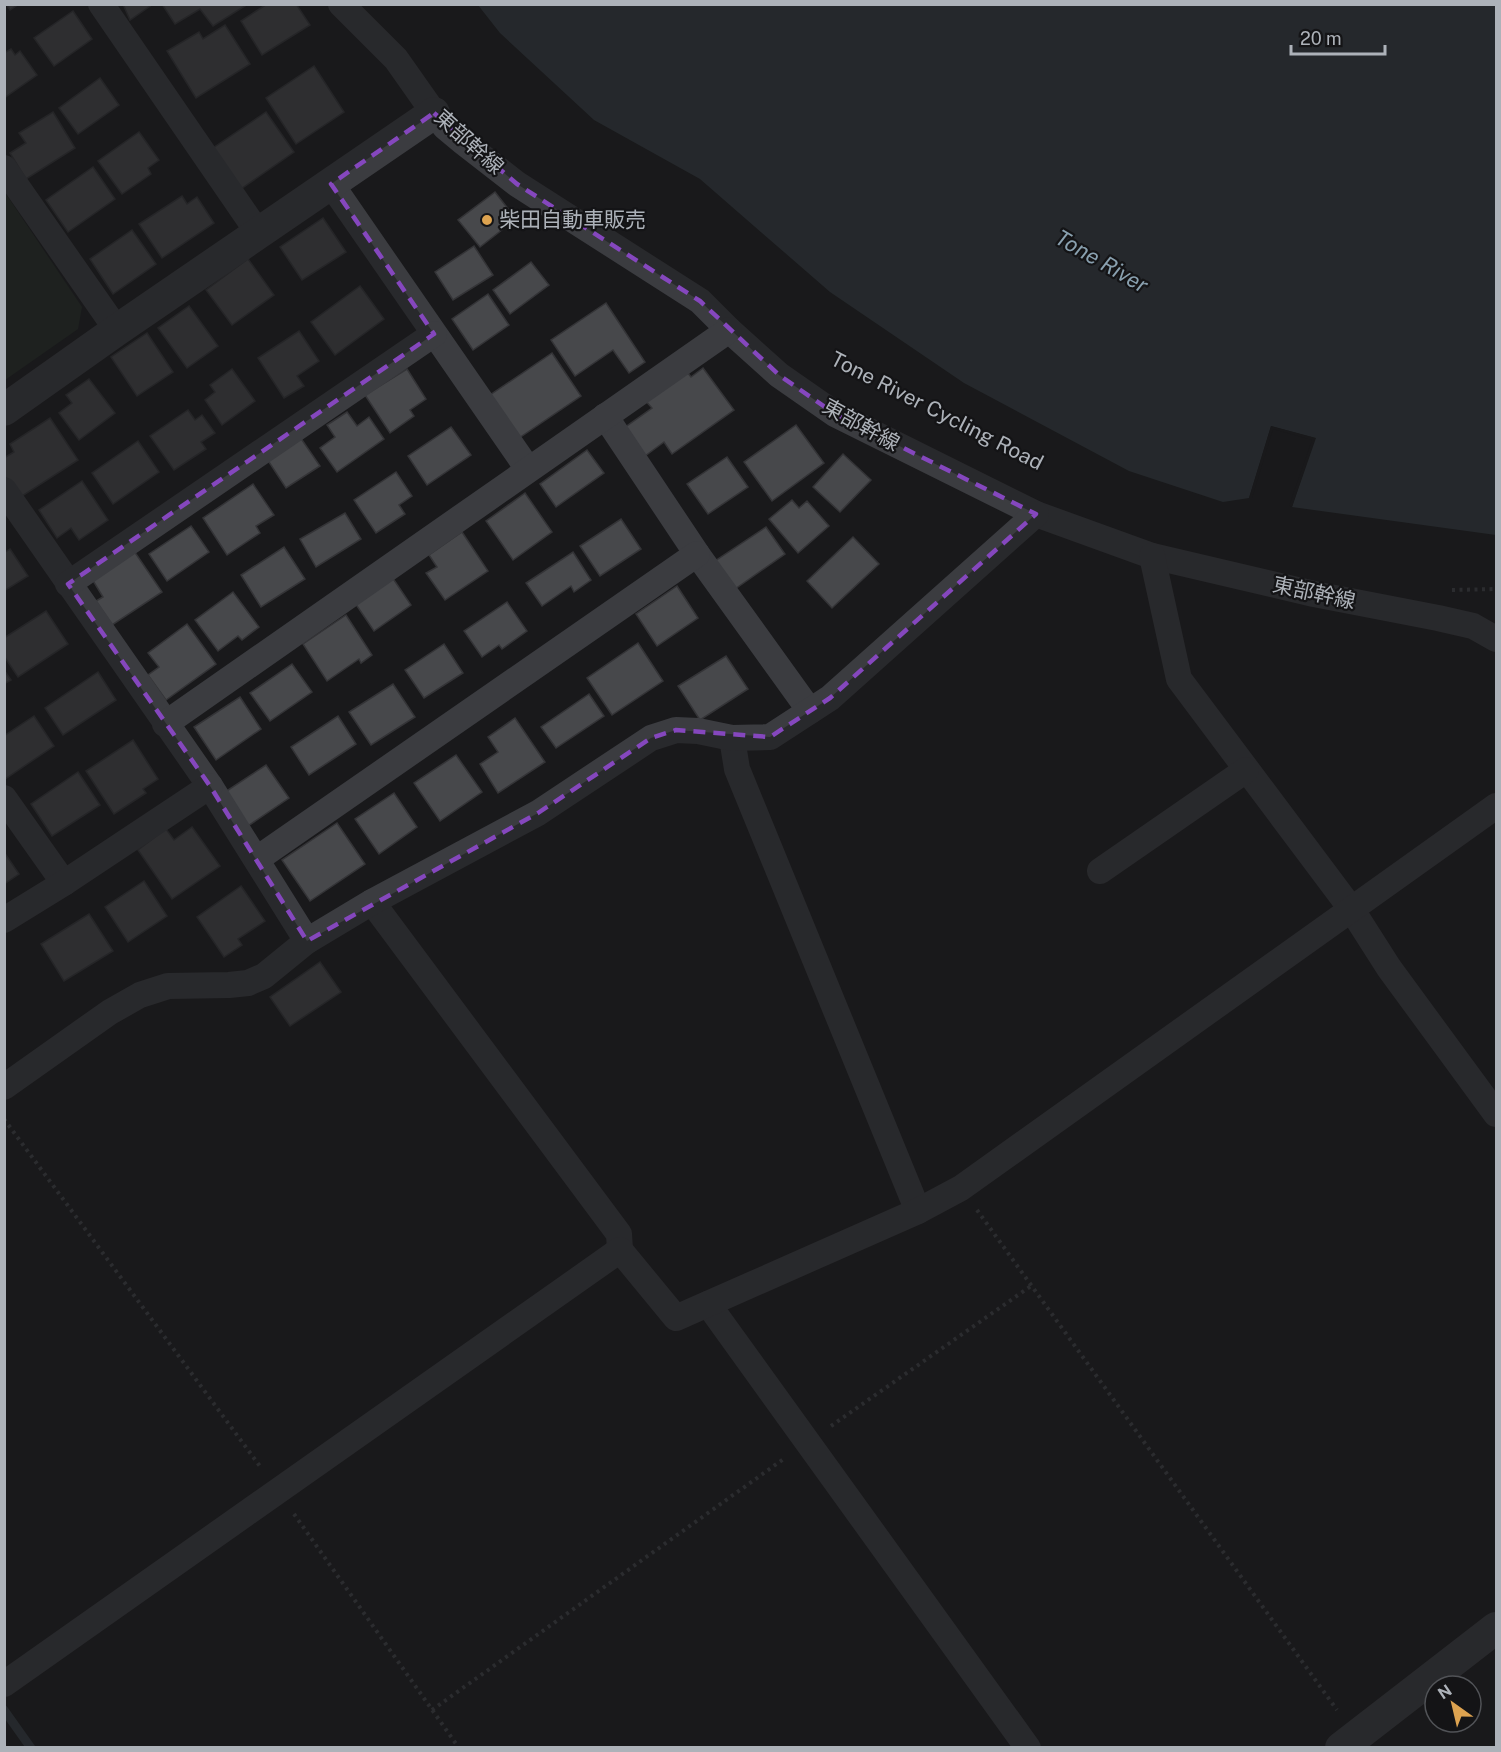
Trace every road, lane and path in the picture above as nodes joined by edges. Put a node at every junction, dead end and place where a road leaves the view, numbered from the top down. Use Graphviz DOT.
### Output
graph roads {
  1 [pos="102,4"];
  2 [pos="341,4"];
  3 [pos="434,113"];
  4 [pos="4,168"];
  5 [pos="331,184"];
  6 [pos="259,234"];
  7 [pos="117,330"];
  8 [pos="729,330"];
  9 [pos="434,334"];
  10 [pos="4,410"];
  11 [pos="605,416"];
  12 [pos="528,470"];
  13 [pos="4,490"];
  14 [pos="1036,514"];
  15 [pos="697,554"];
  16 [pos="1152,556"];
  17 [pos="68,584"];
  18 [pos="1497,589"];
  19 [pos="1446,590"];
  20 [pos="1497,639"];
  21 [pos="810,711"];
  22 [pos="165,724"];
  23 [pos="732,738"];
  24 [pos="1246,770"];
  25 [pos="210,786"];
  26 [pos="4,798"];
  27 [pos="1497,806"];
  28 [pos="257,860"];
  29 [pos="1100,871"];
  30 [pos="64,883"];
  31 [pos="372,902"];
  32 [pos="1352,910"];
  33 [pos="4,920"];
  34 [pos="307,941"];
  35 [pos="4,1087"];
  36 [pos="1497,1114"];
  37 [pos="4,1119"];
  38 [pos="961,1188"];
  39 [pos="918,1210"];
  40 [pos="620,1250"];
  41 [pos="1031,1286"];
  42 [pos="708,1304"];
  43 [pos="806,1443"];
  44 [pos="278,1491"];
  45 [pos="1497,1628"];
  46 [pos="4,1684"];
  47 [pos="432,1710"];
  48 [pos="1348,1742"];
  49 [pos="459,1748"];
  50 [pos="1028,1748"];
  1 -- 6 [label="street"];
  2 -- 3 [label="street, 東部幹線"];
  3 -- 5 [label="street"];
  3 -- 8 [label="street, 東部幹線"];
  4 -- 7 [label="street"];
  5 -- 6 [label="street"];
  5 -- 9 [label="street"];
  6 -- 7 [label="street"];
  7 -- 10 [label="street"];
  8 -- 11 [label="street"];
  8 -- 14 [label="street, 東部幹線"];
  9 -- 12 [label="street"];
  9 -- 17 [label="street"];
  11 -- 12 [label="street"];
  11 -- 15 [label="street"];
  12 -- 22 [label="street"];
  13 -- 17 [label="street"];
  14 -- 16 [label="street, 東部幹線"];
  14 -- 21 [label="street"];
  15 -- 21 [label="street"];
  15 -- 28 [label="street"];
  16 -- 20 [label="street, 東部幹線"];
  16 -- 24 [label="street"];
  17 -- 22 [label="street"];
  18 -- 19 [label="path"];
  21 -- 23 [label="street"];
  22 -- 25 [label="street"];
  23 -- 31 [label="street"];
  23 -- 39 [label="street"];
  24 -- 29 [label="street"];
  24 -- 32 [label="street"];
  25 -- 28 [label="street"];
  25 -- 30 [label="street"];
  26 -- 30 [label="street"];
  27 -- 32 [label="street"];
  28 -- 34 [label="street"];
  30 -- 33 [label="street"];
  31 -- 34 [label="street"];
  31 -- 40 [label="street"];
  32 -- 36 [label="street"];
  32 -- 38 [label="street"];
  34 -- 35 [label="street"];
  37 -- 44 [label="path"];
  38 -- 39 [label="street"];
  38 -- 41 [label="path"];
  39 -- 42 [label="street"];
  40 -- 42 [label="street"];
  40 -- 44 [label="street"];
  41 -- 43 [label="path"];
  41 -- 48 [label="path"];
  42 -- 43 [label="street"];
  43 -- 47 [label="path"];
  43 -- 50 [label="street"];
  44 -- 46 [label="street"];
  44 -- 47 [label="path"];
  45 -- 48 [label="street"];
  47 -- 49 [label="path"];
}
